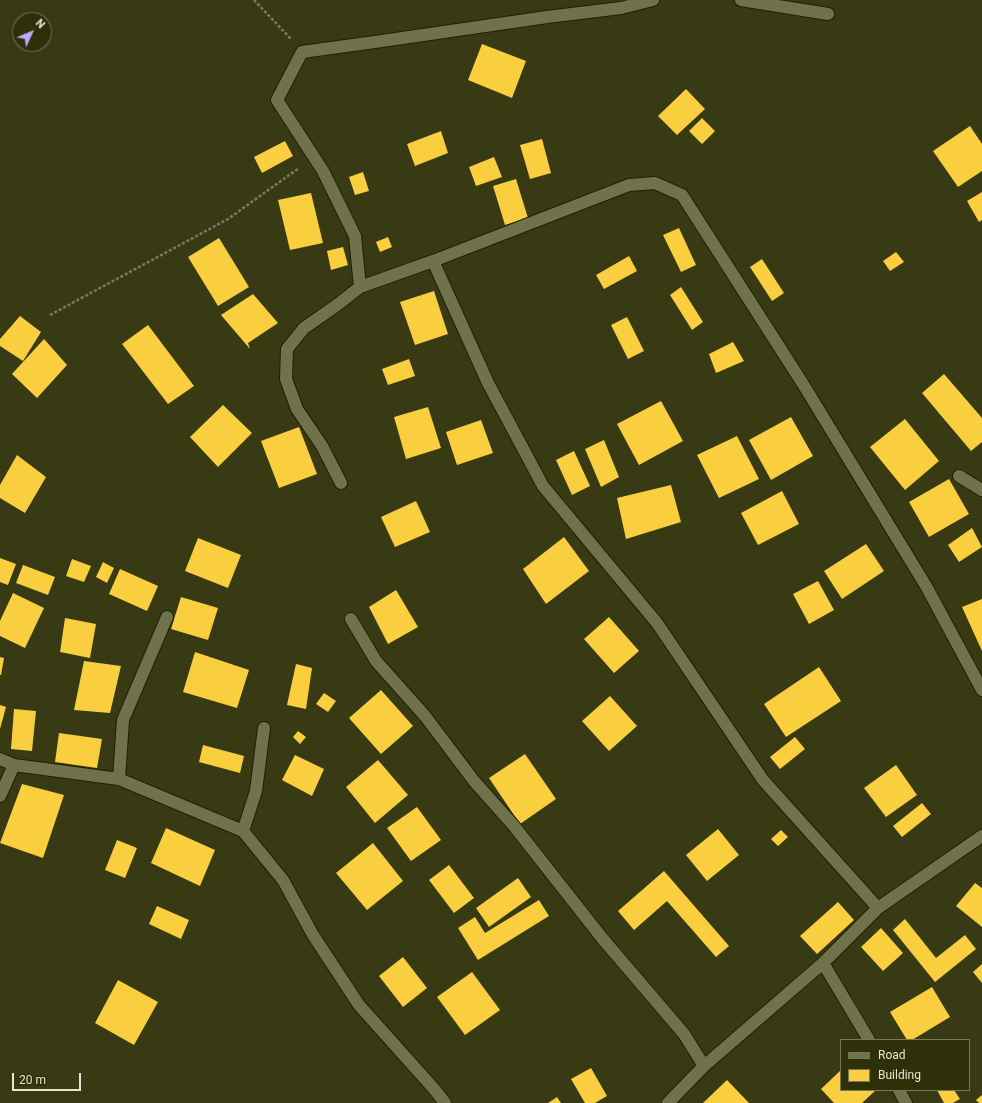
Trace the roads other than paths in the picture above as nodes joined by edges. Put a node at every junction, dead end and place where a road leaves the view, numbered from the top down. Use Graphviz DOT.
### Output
graph roads {
  1 [pos="653,0"];
  2 [pos="740,0"];
  3 [pos="828,14"];
  4 [pos="433,261"];
  5 [pos="360,287"];
  6 [pos="959,476"];
  7 [pos="341,483"];
  8 [pos="982,490"];
  9 [pos="167,617"];
  10 [pos="351,619"];
  11 [pos="982,690"];
  12 [pos="264,728"];
  13 [pos="0,759"];
  14 [pos="14,765"];
  15 [pos="119,779"];
  16 [pos="0,796"];
  17 [pos="243,832"];
  18 [pos="982,836"];
  19 [pos="878,908"];
  20 [pos="823,963"];
  21 [pos="868,1039"];
  22 [pos="704,1066"];
  23 [pos="900,1091"];
  24 [pos="445,1103"];
  25 [pos="668,1103"];
  26 [pos="906,1103"];
  1 -- 5 [label="street"];
  2 -- 3 [label="street"];
  4 -- 5 [label="street"];
  4 -- 11 [label="street"];
  4 -- 19 [label="street"];
  5 -- 7 [label="street"];
  6 -- 8 [label="street"];
  9 -- 15 [label="street"];
  10 -- 22 [label="street"];
  12 -- 17 [label="street"];
  13 -- 14 [label="street"];
  14 -- 15 [label="street"];
  14 -- 16 [label="street"];
  15 -- 17 [label="street"];
  17 -- 24 [label="street"];
  18 -- 19 [label="street"];
  19 -- 20 [label="street"];
  20 -- 21 [label="street"];
  20 -- 22 [label="street"];
  22 -- 25 [label="street"];
  23 -- 26 [label="street"];
}
